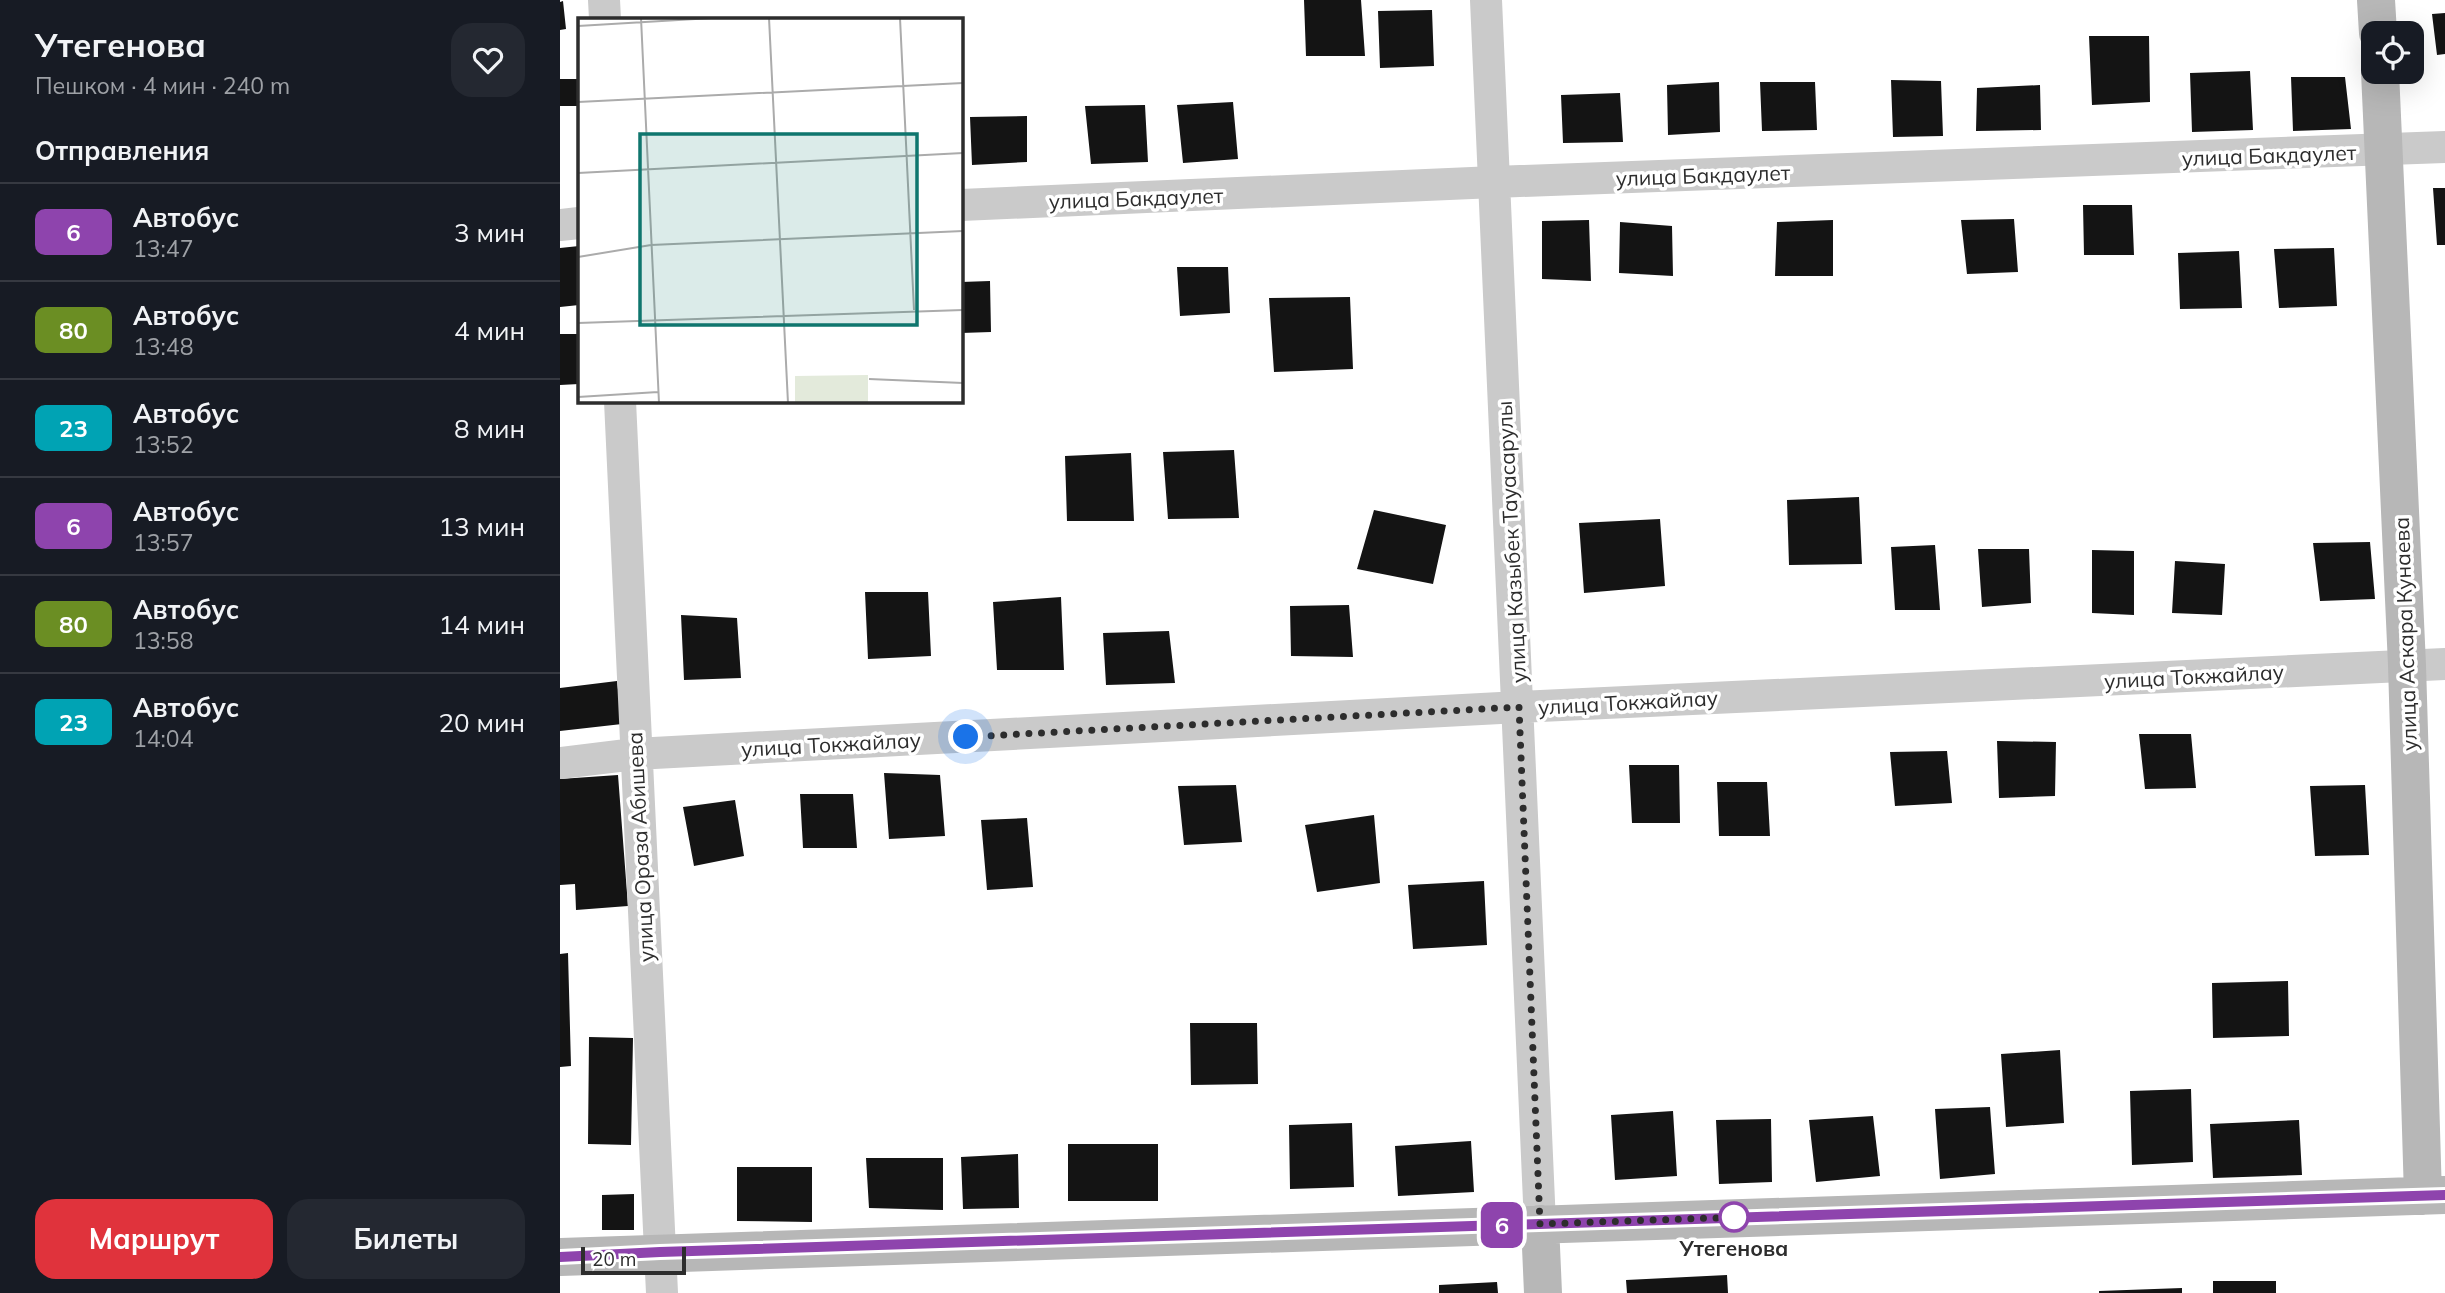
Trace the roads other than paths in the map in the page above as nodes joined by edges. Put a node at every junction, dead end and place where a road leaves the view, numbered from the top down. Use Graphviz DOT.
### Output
graph roads {
  1 [pos="604,0"];
  2 [pos="1486,0"];
  3 [pos="2376,0"];
  4 [pos="605,18"];
  5 [pos="2377,21"];
  6 [pos="2381,84"];
  7 [pos="2445,147"];
  8 [pos="2385,151"];
  9 [pos="1495,183"];
  10 [pos="962,205"];
  11 [pos="578,223"];
  12 [pos="560,225"];
  13 [pos="620,402"];
  14 [pos="2445,664"];
  15 [pos="2407,666"];
  16 [pos="1519,707"];
  17 [pos="635,754"];
  18 [pos="560,763"];
  19 [pos="2434,1196"];
  20 [pos="1540,1224"];
  21 [pos="660,1252"];
  22 [pos="560,1257"];
  23 [pos="662,1293"];
  24 [pos="1543,1293"];
  1 -- 4 [label="street"];
  2 -- 9 [label="street, улица Казыбек Тауасарулы"];
  3 -- 5 [label="street"];
  6 -- 8 [label="street, улица Аскара Кунаева"];
  7 -- 8 [label="street, улица Бакдаулет"];
  8 -- 9 [label="street, улица Бакдаулет"];
  8 -- 15 [label="street, улица Аскара Кунаева"];
  9 -- 10 [label="street, улица Бакдаулет"];
  9 -- 16 [label="street, улица Казыбек Тауасарулы"];
  11 -- 12 [label="street"];
  13 -- 17 [label="street, улица Ораза Абишева"];
  14 -- 15 [label="street, улица Токжайлау"];
  15 -- 16 [label="street, улица Токжайлау"];
  15 -- 19 [label="street, улица Аскара Кунаева"];
  16 -- 17 [label="street, улица Токжайлау"];
  16 -- 20 [label="street, улица Казыбек Тауасарулы"];
  17 -- 18 [label="street, улица Токжайлау"];
  17 -- 21 [label="street, улица Ораза Абишева"];
  19 -- 20 [label="street"];
  20 -- 21 [label="street"];
  20 -- 24 [label="street, улица Казыбек Тауасарулы"];
  21 -- 22 [label="street"];
  21 -- 23 [label="street, улица Ораза Абишева"];
}
